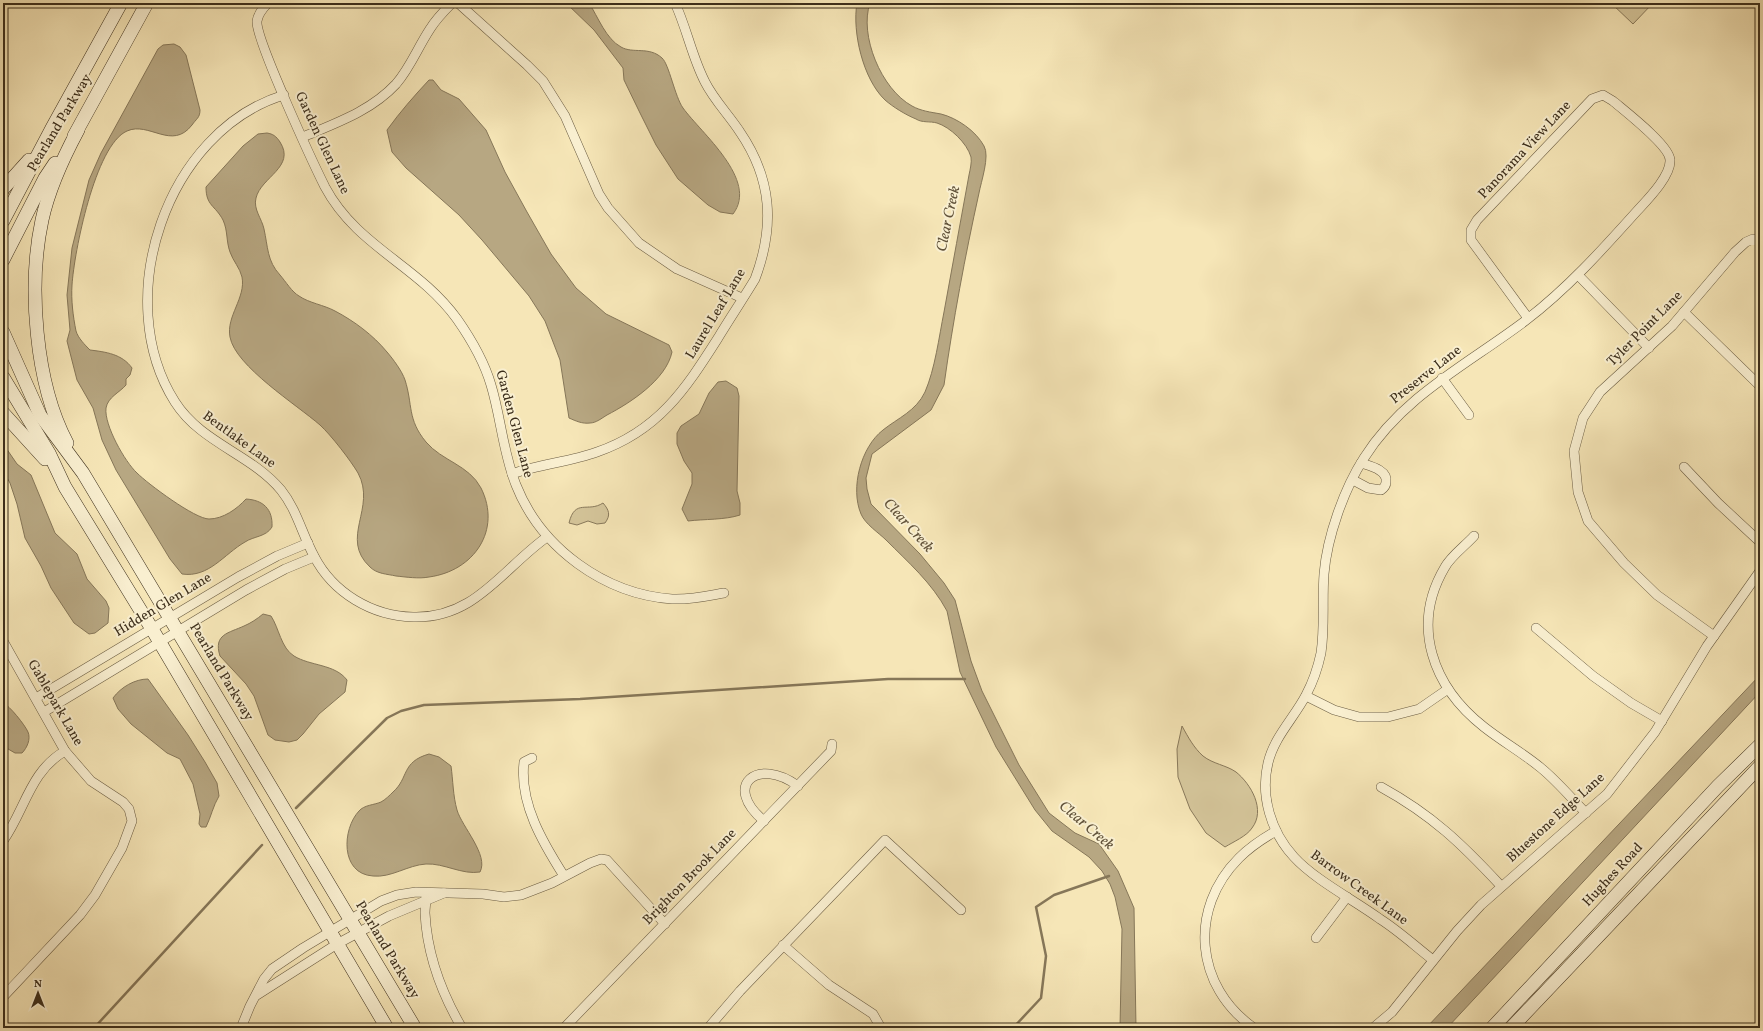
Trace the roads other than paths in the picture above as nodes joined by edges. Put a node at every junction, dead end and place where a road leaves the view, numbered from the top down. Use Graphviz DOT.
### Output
graph roads {
  1 [pos="121,3"];
  2 [pos="147,3"];
  3 [pos="268,3"];
  4 [pos="452,3"];
  5 [pos="458,3"];
  6 [pos="675,3"];
  7 [pos="284,95"];
  8 [pos="1603,95"];
  9 [pos="52,128"];
  10 [pos="78,130"];
  11 [pos="303,137"];
  12 [pos="3,190"];
  13 [pos="3,221"];
  14 [pos="1757,240"];
  15 [pos="3,260"];
  16 [pos="1578,275"];
  17 [pos="742,298"];
  18 [pos="1684,312"];
  19 [pos="1528,318"];
  20 [pos="3,332"];
  21 [pos="1649,348"];
  22 [pos="3,377"];
  23 [pos="1442,378"];
  24 [pos="1760,386"];
  25 [pos="3,413"];
  26 [pos="1469,415"];
  27 [pos="1361,463"];
  28 [pos="1684,466"];
  29 [pos="83,472"];
  30 [pos="512,474"];
  31 [pos="1353,480"];
  32 [pos="64,487"];
  33 [pos="1474,536"];
  34 [pos="547,537"];
  35 [pos="1760,542"];
  36 [pos="308,543"];
  37 [pos="314,557"];
  38 [pos="1760,571"];
  39 [pos="724,593"];
  40 [pos="170,617"];
  41 [pos="1536,628"];
  42 [pos="152,629"];
  43 [pos="178,631"];
  44 [pos="1714,636"];
  45 [pos="3,641"];
  46 [pos="159,642"];
  47 [pos="1448,689"];
  48 [pos="1306,696"];
  49 [pos="36,698"];
  50 [pos="44,712"];
  51 [pos="1662,721"];
  52 [pos="832,744"];
  53 [pos="1759,749"];
  54 [pos="65,751"];
  55 [pos="532,758"];
  56 [pos="1760,766"];
  57 [pos="798,786"];
  58 [pos="1381,787"];
  59 [pos="1586,813"];
  60 [pos="764,821"];
  61 [pos="1276,831"];
  62 [pos="3,841"];
  63 [pos="564,876"];
  64 [pos="1501,886"];
  65 [pos="426,897"];
  66 [pos="1347,897"];
  67 [pos="961,910"];
  68 [pos="350,921"];
  69 [pos="665,924"];
  70 [pos="330,932"];
  71 [pos="358,933"];
  72 [pos="1316,938"];
  73 [pos="337,944"];
  74 [pos="783,945"];
  75 [pos="1433,960"];
  76 [pos="256,996"];
  77 [pos="3,997"];
  78 [pos="241,1028"];
  79 [pos="387,1028"];
  80 [pos="415,1028"];
  81 [pos="462,1028"];
  82 [pos="564,1028"];
  83 [pos="710,1028"];
  84 [pos="881,1028"];
  85 [pos="1254,1028"];
  86 [pos="1373,1028"];
  87 [pos="1492,1028"];
  88 [pos="1511,1028"];
  1 -- 9 [label="main road, Pearland Parkway"];
  2 -- 10 [label="main road, Pearland Parkway"];
  3 -- 7 [label="street, Garden Glen Lane"];
  4 -- 11 [label="street"];
  5 -- 17 [label="street"];
  6 -- 17 [label="street, Laurel Leaf Lane"];
  7 -- 11 [label="street, Garden Glen Lane"];
  7 -- 36 [label="street, Bentlake Lane"];
  8 -- 16 [label="street, Preserve Lane"];
  8 -- 19 [label="street, Panorama View Lane"];
  9 -- 12 [label="main road"];
  9 -- 13 [label="main road, Pearland Parkway"];
  10 -- 15 [label="main road, Pearland Parkway"];
  10 -- 29 [label="main road"];
  11 -- 30 [label="street, Garden Glen Lane"];
  14 -- 18 [label="street, Tyler Point Lane"];
  16 -- 19 [label="street, Preserve Lane"];
  16 -- 21 [label="street"];
  17 -- 30 [label="street, Laurel Leaf Lane"];
  18 -- 21 [label="street, Tyler Point Lane"];
  18 -- 24 [label="street"];
  19 -- 23 [label="street, Preserve Lane"];
  20 -- 29 [label="main road, Pearland Parkway"];
  21 -- 44 [label="street, Tyler Point Lane"];
  22 -- 32 [label="main road"];
  23 -- 26 [label="street"];
  23 -- 27 [label="street, Preserve Lane"];
  25 -- 32 [label="main road"];
  27 -- 31 [label="street, Preserve Lane"];
  27 -- 31 [label="street"];
  28 -- 35 [label="street"];
  29 -- 40 [label="main road, Pearland Parkway"];
  30 -- 34 [label="street, Garden Glen Lane"];
  31 -- 48 [label="street, Preserve Lane"];
  32 -- 42 [label="main road"];
  33 -- 47 [label="street"];
  34 -- 37 [label="street, Bentlake Lane"];
  34 -- 39 [label="street, Garden Glen Lane"];
  36 -- 37 [label="street, Bentlake Lane"];
  36 -- 40 [label="street, Hidden Glen Lane"];
  37 -- 43 [label="street"];
  38 -- 44 [label="street, Bluestone Edge Lane"];
  40 -- 42 [label="street, Hidden Glen Lane"];
  40 -- 43 [label="main road, Pearland Parkway"];
  41 -- 51 [label="street"];
  42 -- 46 [label="main road"];
  42 -- 49 [label="street, Hidden Glen Lane"];
  43 -- 46 [label="street"];
  43 -- 68 [label="main road, Pearland Parkway"];
  44 -- 51 [label="street, Bluestone Edge Lane"];
  45 -- 49 [label="street, Gablepark Lane"];
  46 -- 50 [label="street"];
  46 -- 70 [label="main road"];
  47 -- 48 [label="street"];
  47 -- 59 [label="street"];
  48 -- 61 [label="street, Preserve Lane"];
  49 -- 50 [label="street, Gablepark Lane"];
  50 -- 54 [label="street, Gablepark Lane"];
  51 -- 59 [label="street, Bluestone Edge Lane"];
  52 -- 57 [label="street, Brighton Brook Lane"];
  53 -- 87 [label="main road, Hughes Road"];
  54 -- 62 [label="street"];
  54 -- 77 [label="street, Gablepark Lane"];
  55 -- 63 [label="street"];
  56 -- 88 [label="main road"];
  57 -- 60 [label="street, Brighton Brook Lane"];
  57 -- 60 [label="street"];
  58 -- 64 [label="street"];
  59 -- 64 [label="street, Bluestone Edge Lane"];
  60 -- 69 [label="street, Brighton Brook Lane"];
  61 -- 66 [label="street, Barrow Creek Lane"];
  61 -- 85 [label="street"];
  63 -- 65 [label="street"];
  63 -- 69 [label="street"];
  64 -- 75 [label="street, Bluestone Edge Lane"];
  65 -- 68 [label="street"];
  65 -- 71 [label="street"];
  65 -- 81 [label="street"];
  66 -- 72 [label="street"];
  66 -- 75 [label="street, Barrow Creek Lane"];
  67 -- 74 [label="street"];
  68 -- 70 [label="street"];
  68 -- 71 [label="main road, Pearland Parkway"];
  69 -- 82 [label="street, Brighton Brook Lane"];
  70 -- 73 [label="main road"];
  70 -- 76 [label="street"];
  71 -- 73 [label="street"];
  71 -- 80 [label="main road, Pearland Parkway"];
  73 -- 76 [label="street"];
  73 -- 79 [label="main road"];
  74 -- 83 [label="street"];
  74 -- 84 [label="street"];
  75 -- 86 [label="street, Bluestone Edge Lane"];
  76 -- 78 [label="street"];
}
